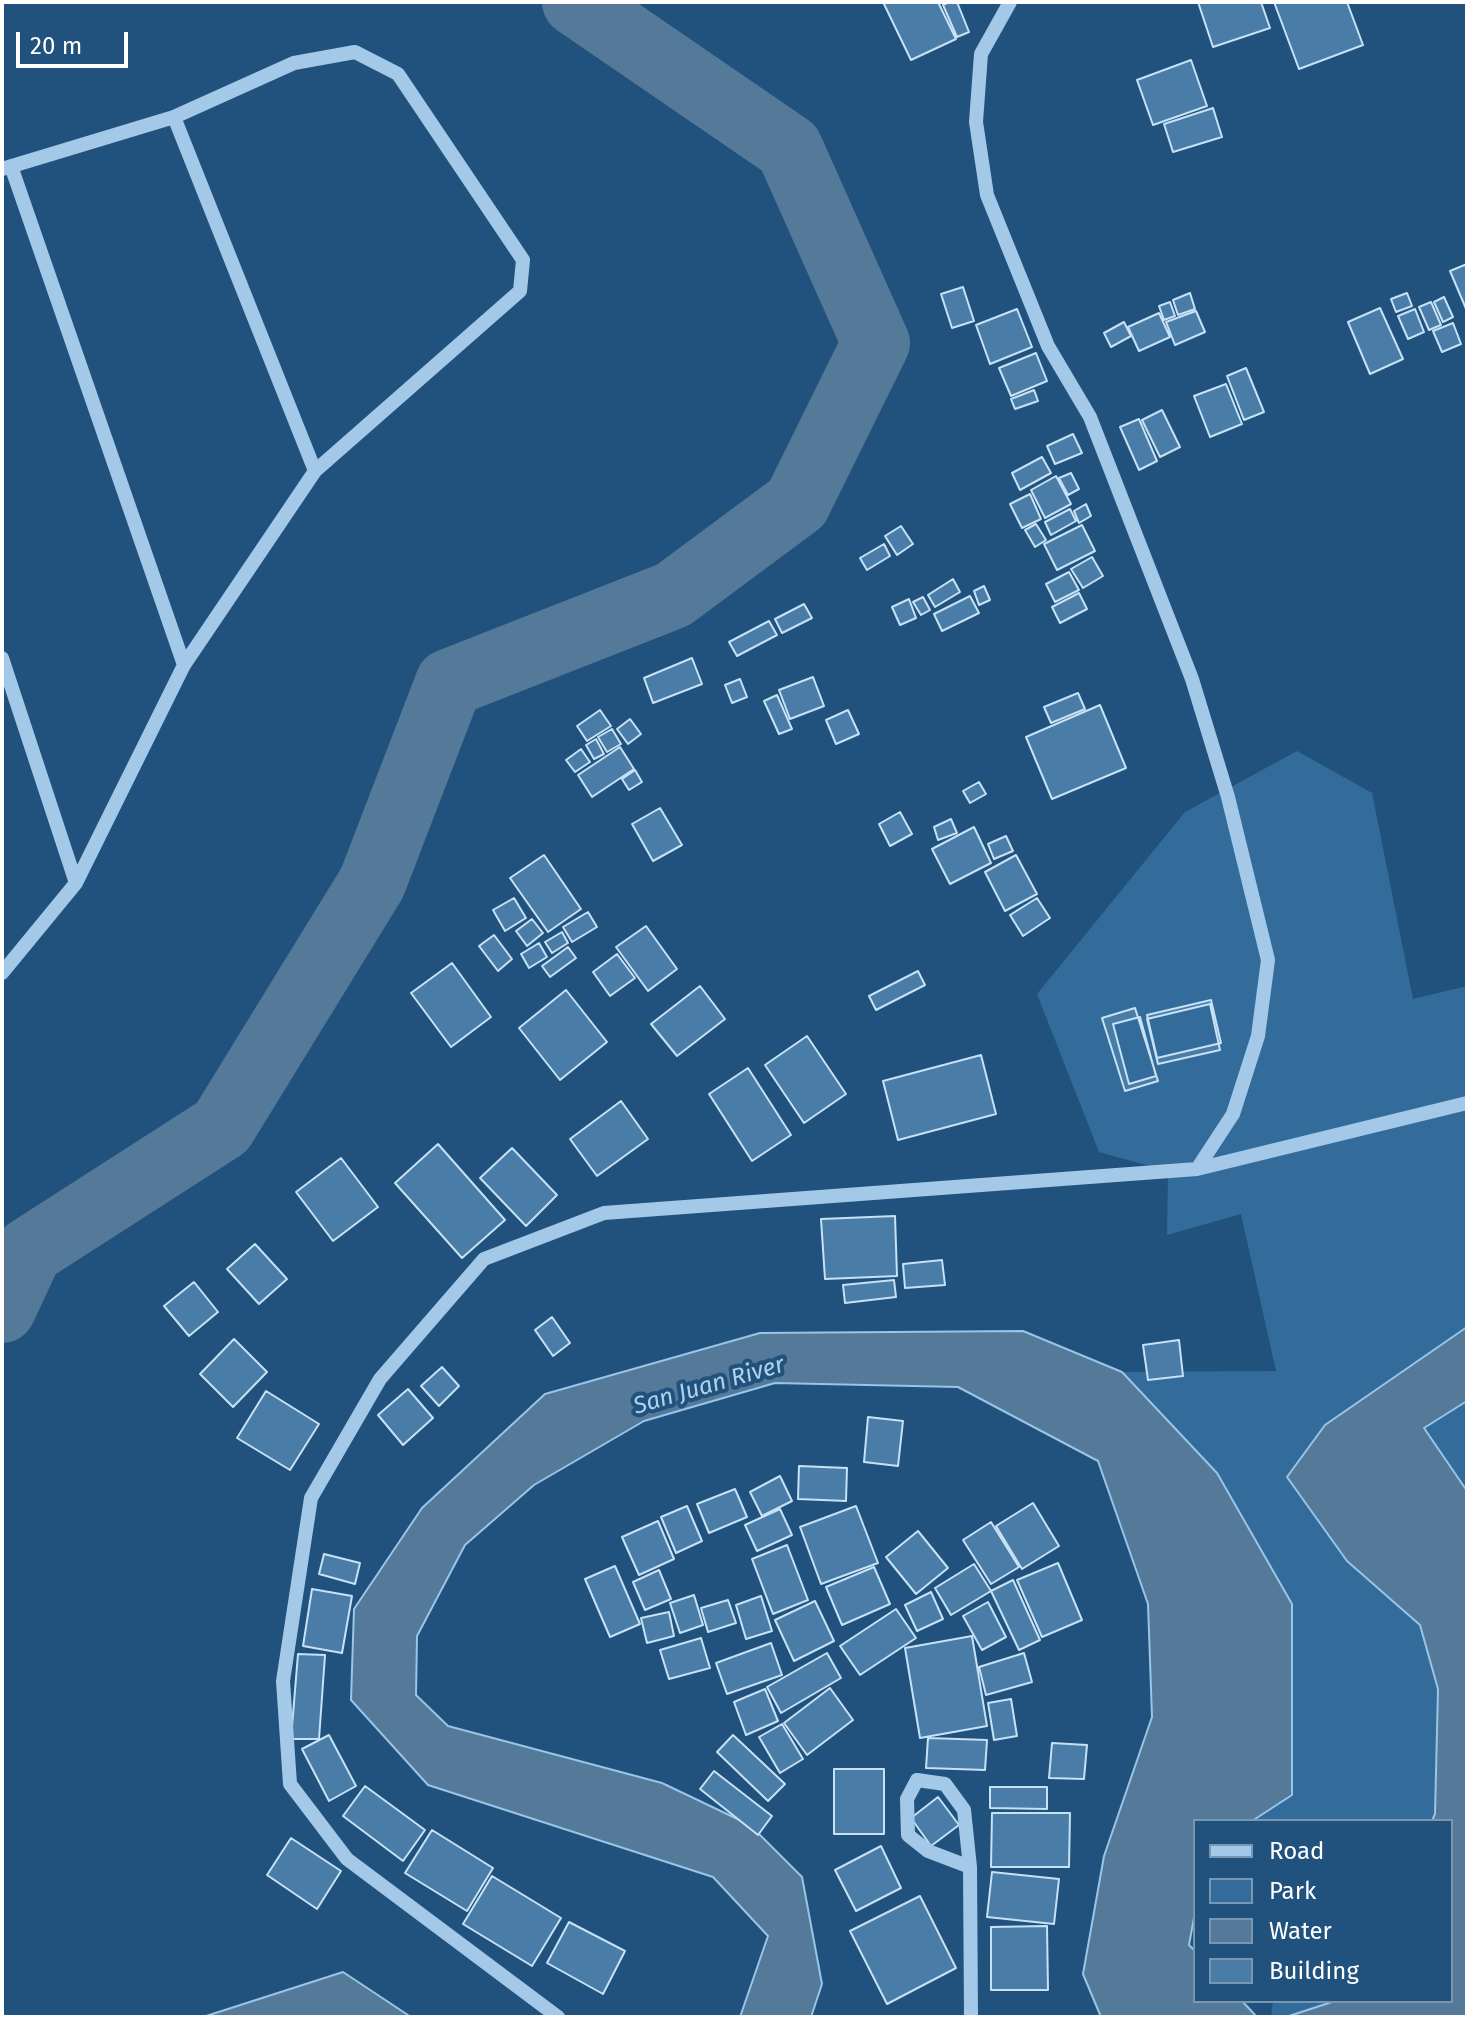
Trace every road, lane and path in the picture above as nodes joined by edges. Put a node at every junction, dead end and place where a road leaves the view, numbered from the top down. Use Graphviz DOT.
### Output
graph roads {
  1 [pos="1010,2"];
  2 [pos="174,117"];
  3 [pos="6,168"];
  4 [pos="315,471"];
  5 [pos="2,658"];
  6 [pos="184,665"];
  7 [pos="76,883"];
  8 [pos="2,973"];
  9 [pos="1467,1103"];
  10 [pos="1197,1169"];
  11 [pos="970,1867"];
  12 [pos="558,2017"];
  13 [pos="971,2017"];
  1 -- 10 [label="street"];
  2 -- 3 [label="street"];
  2 -- 4 [label="street"];
  2 -- 4 [label="street"];
  3 -- 6 [label="street"];
  4 -- 6 [label="street"];
  5 -- 7 [label="street"];
  6 -- 7 [label="street"];
  7 -- 8 [label="street"];
  9 -- 10 [label="street"];
  10 -- 12 [label="street"];
  11 -- 11 [label="street"];
  11 -- 13 [label="street"];
}
